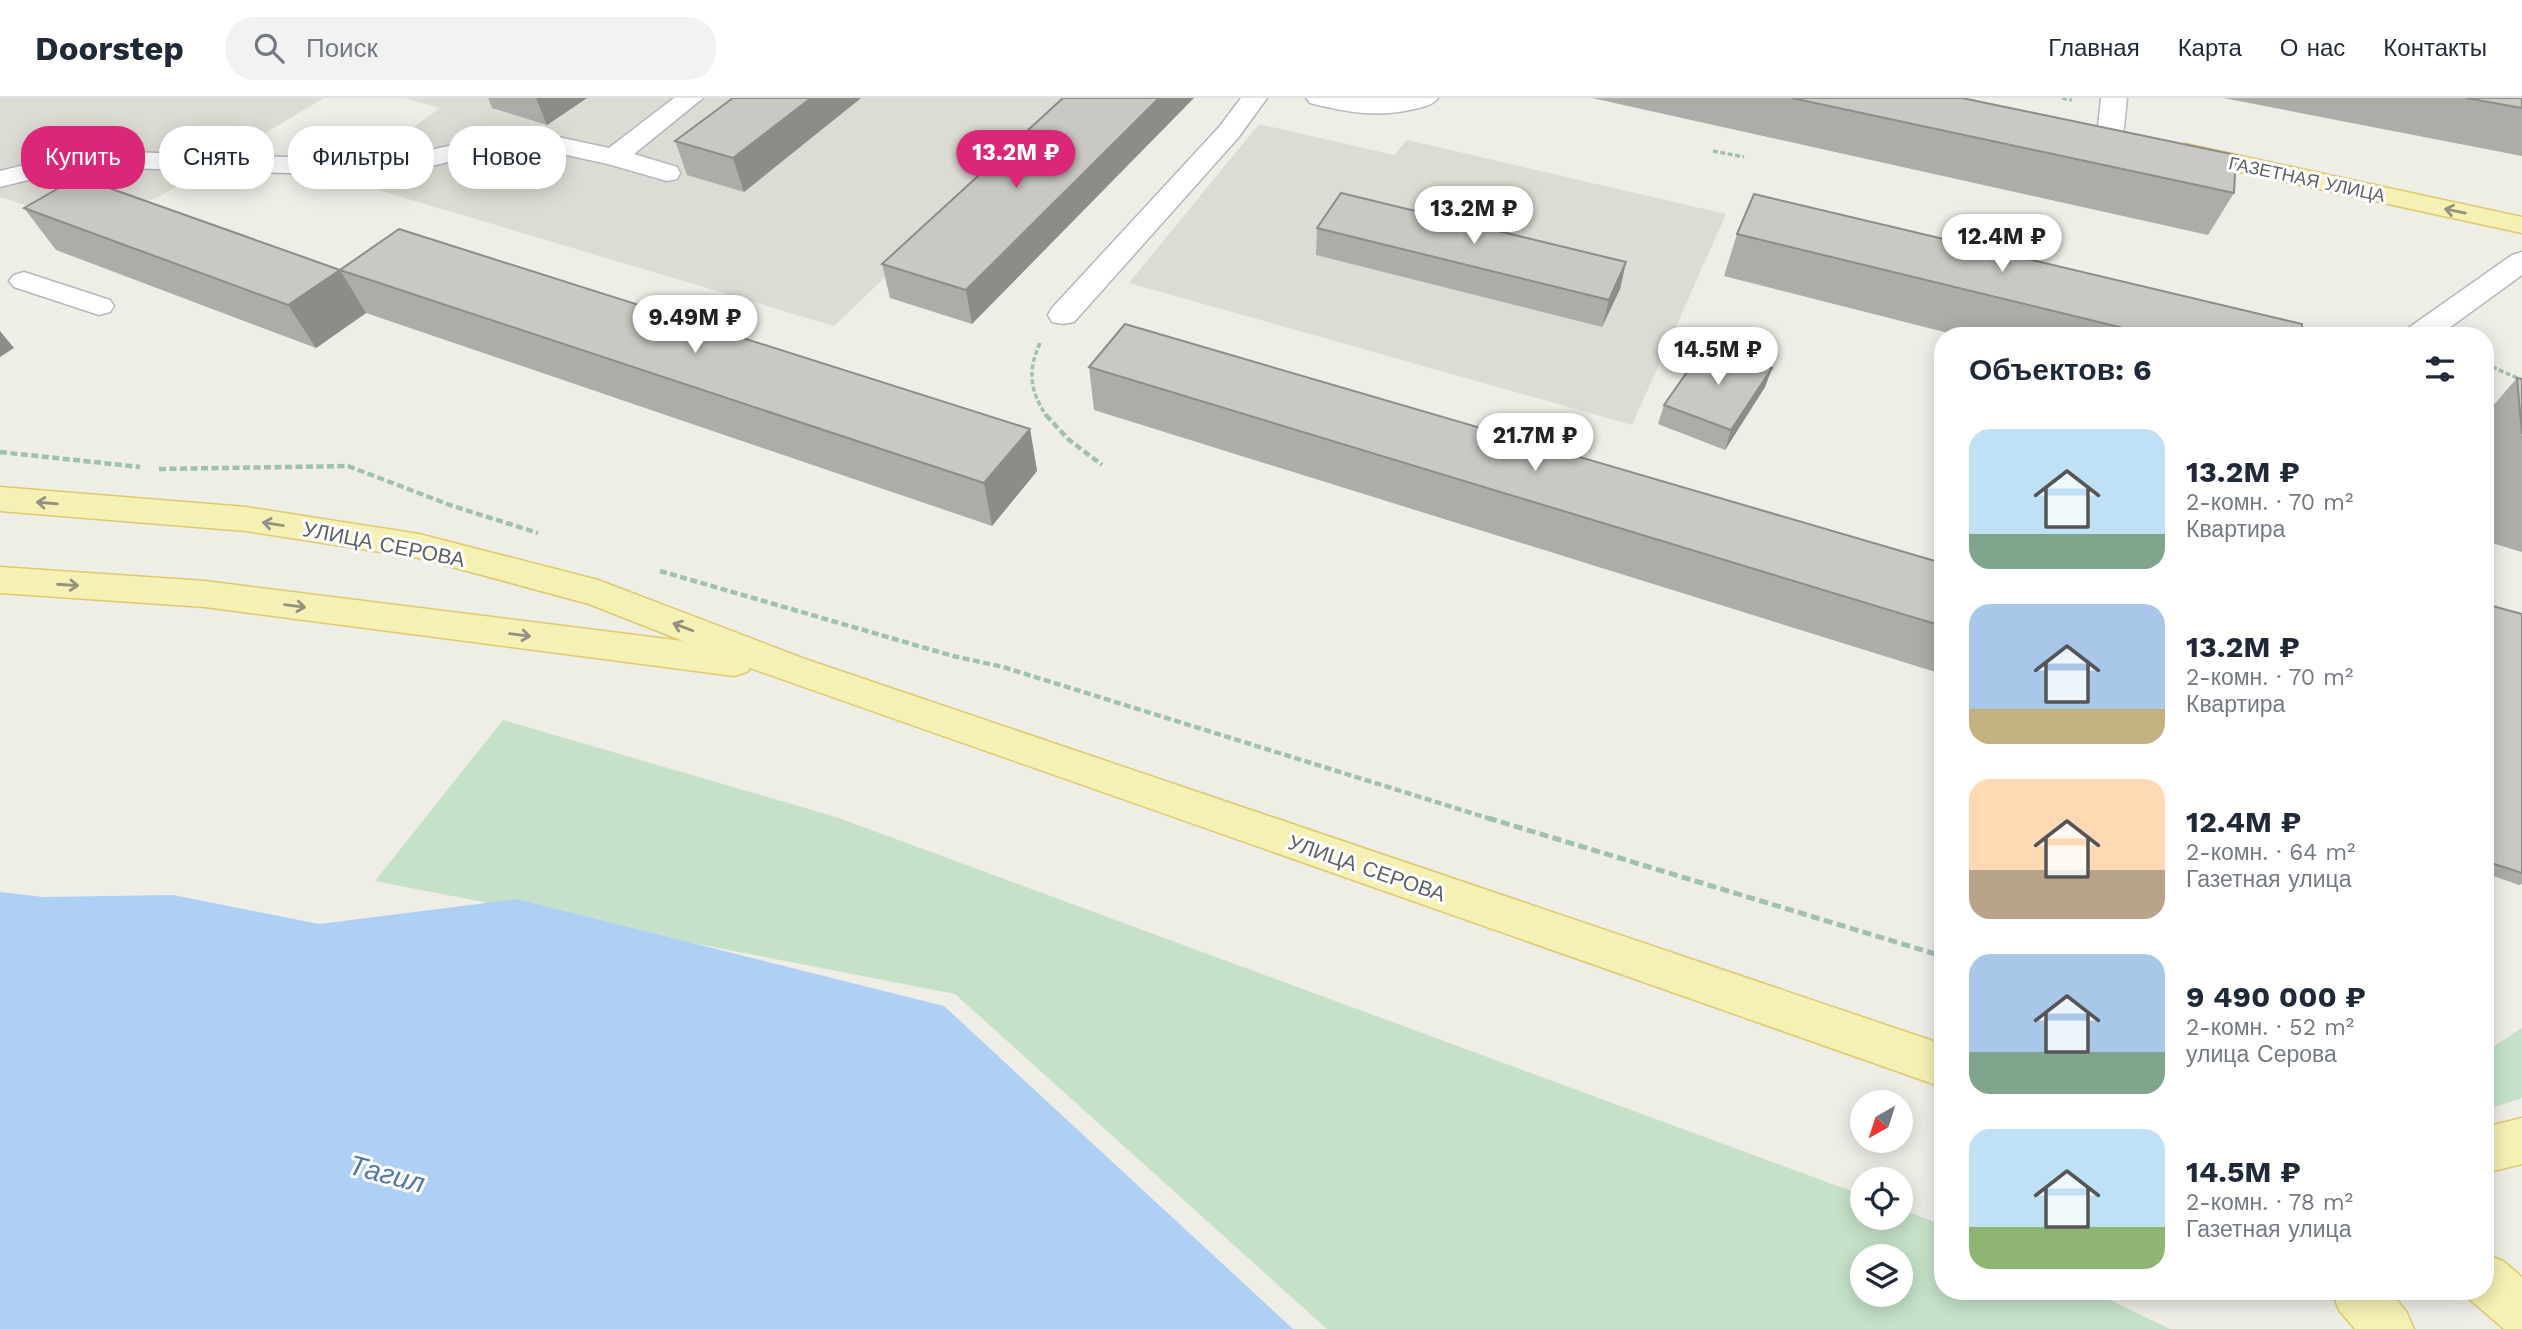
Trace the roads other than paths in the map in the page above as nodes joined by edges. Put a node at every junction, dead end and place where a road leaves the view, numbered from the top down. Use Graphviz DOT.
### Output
graph roads {
  1 [pos="690,98"];
  2 [pos="1254,98"];
  3 [pos="1319,98"];
  4 [pos="1424,98"];
  5 [pos="2114,98"];
  6 [pos="2097,133"];
  7 [pos="2136,142"];
  8 [pos="2163,147"];
  9 [pos="614,157"];
  10 [pos="667,173"];
  11 [pos="0,179"];
  12 [pos="2522,225"];
  13 [pos="2522,261"];
  14 [pos="24,281"];
  15 [pos="99,306"];
  16 [pos="1063,315"];
  17 [pos="2430,327"];
  18 [pos="0,499"];
  19 [pos="0,580"];
  20 [pos="792,669"];
  21 [pos="1934,1063"];
  22 [pos="2522,1141"];
  23 [pos="2494,1148"];
  24 [pos="2364,1300"];
  25 [pos="2388,1329"];
  1 -- 9 [label="street"];
  2 -- 16 [label="street"];
  3 -- 4 [label="street"];
  5 -- 6 [label="street"];
  6 -- 7 [label="main road"];
  12 -- 8 [label="main road, ГАЗЕТНАЯ УЛИЦА, one-way"];
  9 -- 10 [label="street"];
  9 -- 11 [label="street"];
  13 -- 17 [label="street"];
  14 -- 15 [label="street"];
  20 -- 18 [label="main road, УЛИЦА СЕРОВА, one-way"];
  19 -- 20 [label="main road, УЛИЦА СЕРОВА, one-way"];
  20 -- 21 [label="main road, УЛИЦА СЕРОВА"];
  22 -- 23 [label="main road"];
  24 -- 25 [label="main road"];
}
